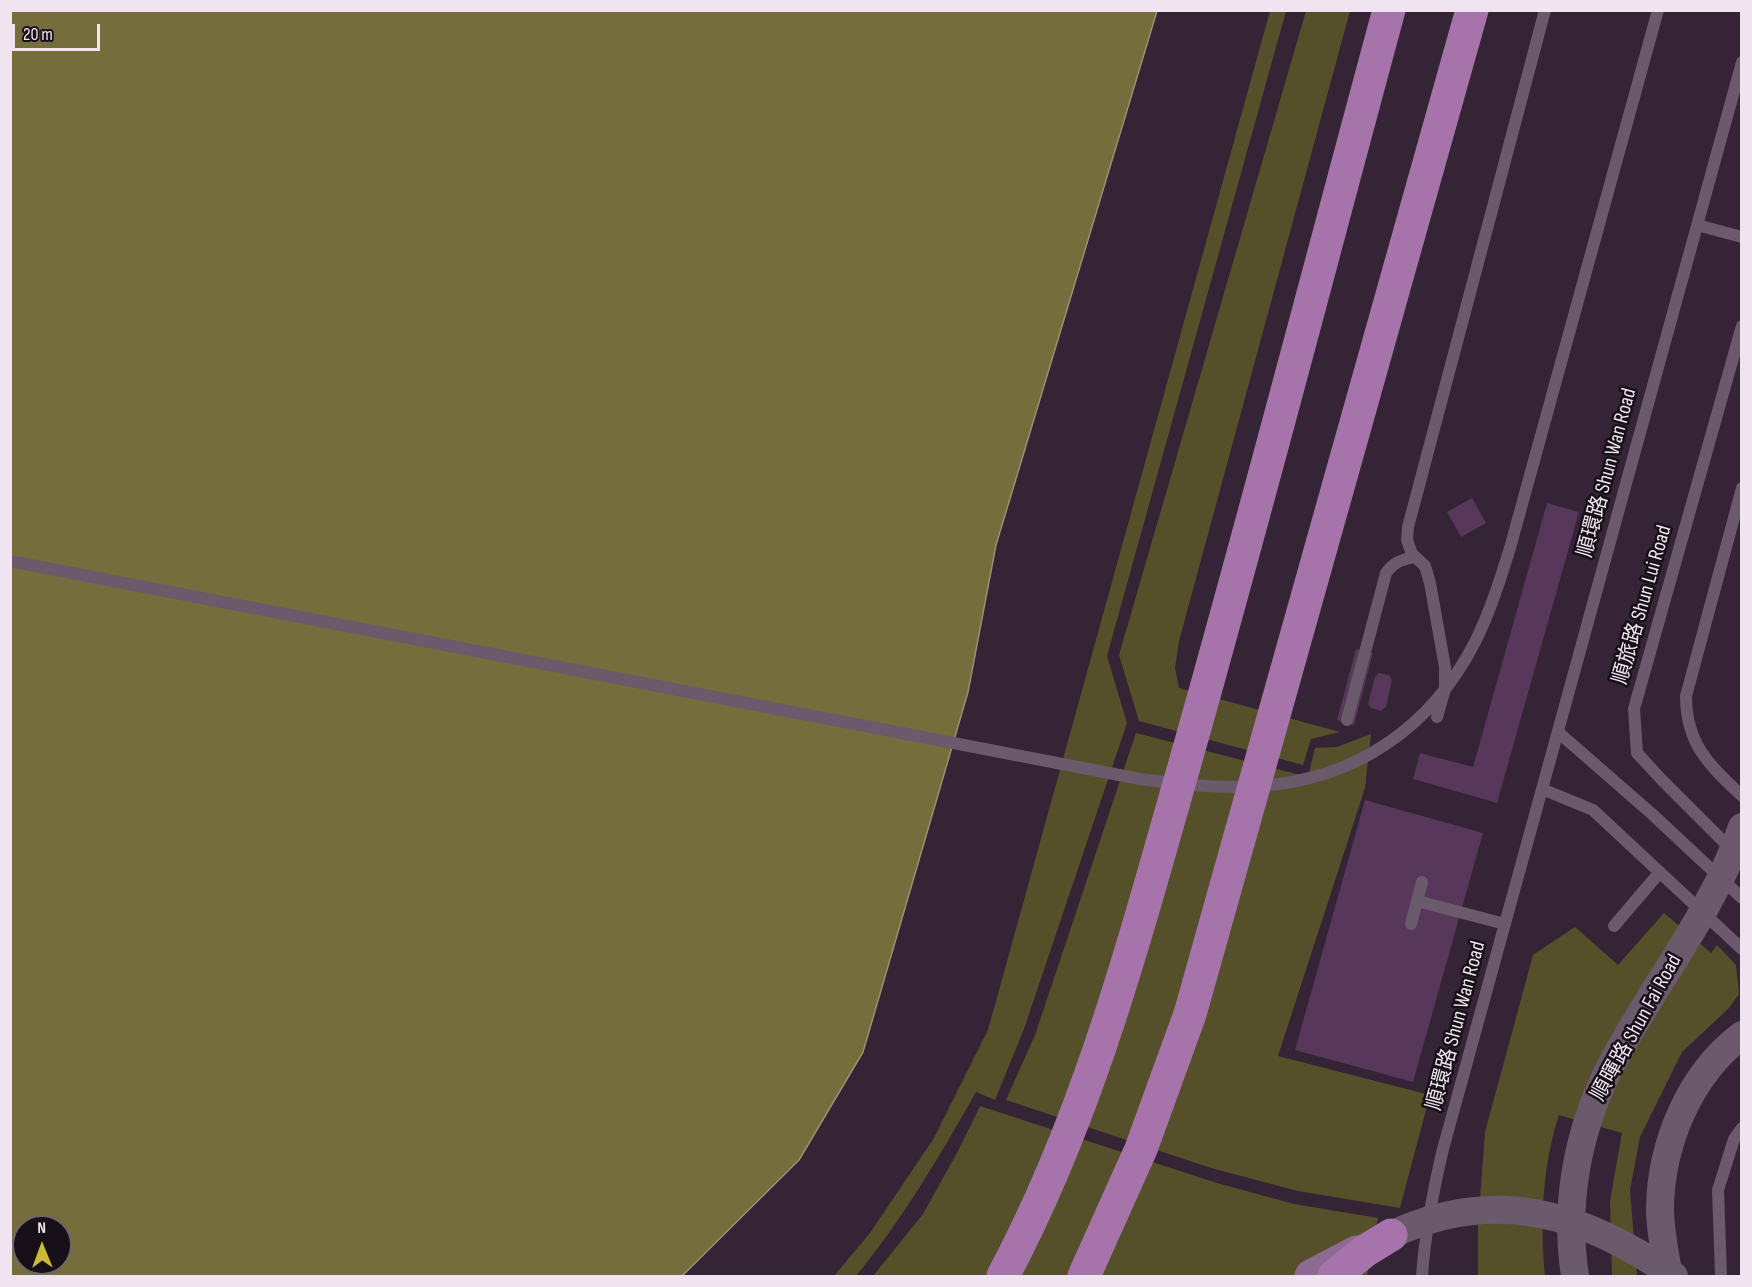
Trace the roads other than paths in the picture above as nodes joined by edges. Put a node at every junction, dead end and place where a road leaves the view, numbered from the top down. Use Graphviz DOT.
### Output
graph roads {
  1 [pos="1389,10"];
  2 [pos="1472,10"];
  3 [pos="1545,10"];
  4 [pos="1658,10"];
  5 [pos="1742,62"];
  6 [pos="1697,225"];
  7 [pos="1742,237"];
  8 [pos="1742,326"];
  9 [pos="1742,488"];
  10 [pos="1414,557"];
  11 [pos="10,561"];
  12 [pos="1437,717"];
  13 [pos="1347,720"];
  14 [pos="1558,732"];
  15 [pos="1717,772"];
  16 [pos="1742,787"];
  17 [pos="1542,789"];
  18 [pos="1742,796"];
  19 [pos="1742,827"];
  20 [pos="1742,859"];
  21 [pos="1660,872"];
  22 [pos="1422,882"];
  23 [pos="1742,898"];
  24 [pos="1417,901"];
  25 [pos="1411,924"];
  26 [pos="1505,924"];
  27 [pos="1614,926"];
  28 [pos="1742,949"];
  29 [pos="1742,1035"];
  30 [pos="1742,1128"];
  31 [pos="1390,1235"];
  32 [pos="1003,1276"];
  33 [pos="1084,1276"];
  34 [pos="1311,1276"];
  35 [pos="1334,1276"];
  36 [pos="1422,1276"];
  37 [pos="1575,1276"];
  38 [pos="1669,1276"];
  39 [pos="1674,1276"];
  40 [pos="1721,1276"];
  1 -- 32 [label="highway"];
  2 -- 33 [label="highway"];
  3 -- 10 [label="lane"];
  4 -- 11 [label="lane"];
  5 -- 6 [label="lane, 順環路 Shun Wan Road"];
  6 -- 7 [label="lane"];
  6 -- 14 [label="lane, 順環路 Shun Wan Road"];
  8 -- 20 [label="lane, 順旅路 Shun Lui Road"];
  9 -- 15 [label="lane"];
  10 -- 12 [label="lane"];
  10 -- 13 [label="lane"];
  14 -- 17 [label="lane, 順環路 Shun Wan Road"];
  14 -- 23 [label="lane"];
  15 -- 16 [label="lane"];
  15 -- 18 [label="lane"];
  17 -- 21 [label="lane"];
  17 -- 26 [label="lane, 順環路 Shun Wan Road"];
  19 -- 37 [label="street, 順暉路 Shun Fai Road"];
  21 -- 27 [label="lane"];
  21 -- 28 [label="lane"];
  22 -- 24 [label="lane"];
  24 -- 25 [label="lane"];
  24 -- 26 [label="lane"];
  26 -- 36 [label="lane, 順環路 Shun Wan Road"];
  29 -- 38 [label="street"];
  30 -- 40 [label="lane"];
  31 -- 34 [label="main road"];
  31 -- 35 [label="highway"];
  31 -- 39 [label="street"];
}
